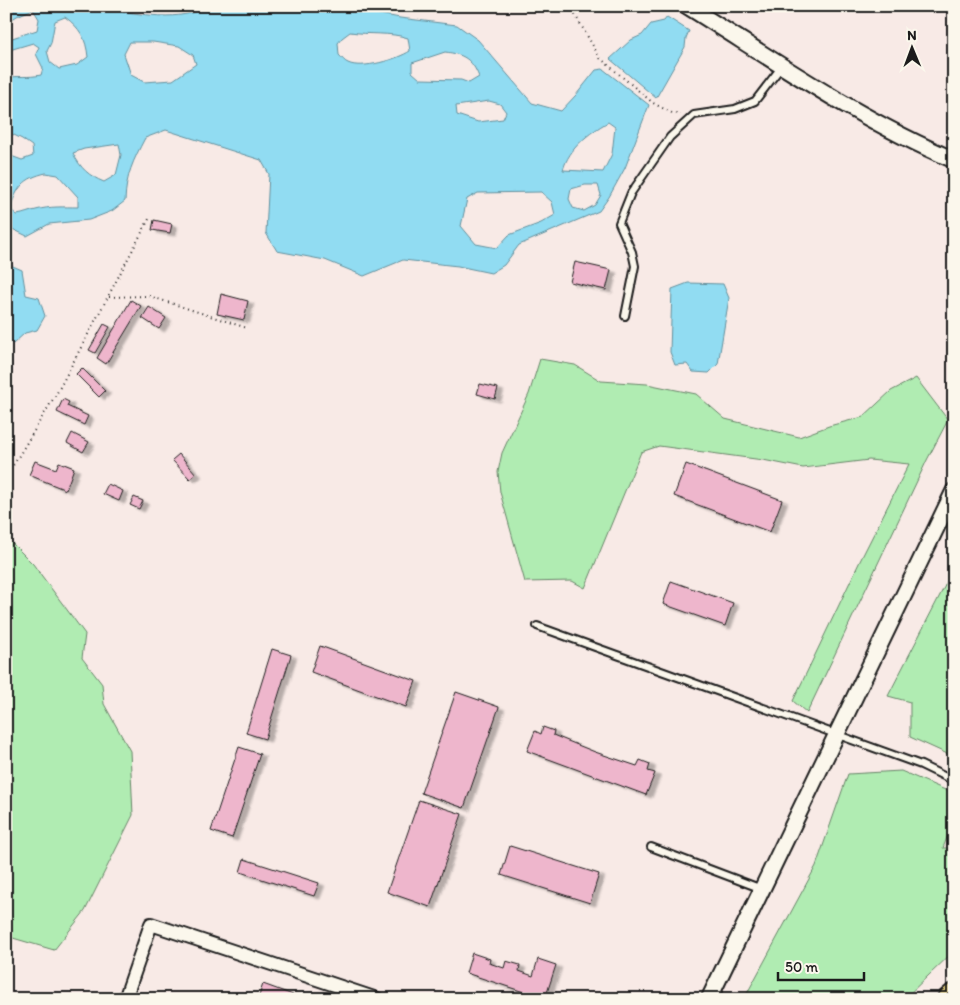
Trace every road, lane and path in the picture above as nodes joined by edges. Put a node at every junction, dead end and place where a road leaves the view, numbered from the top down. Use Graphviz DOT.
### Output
graph roads {
  1 [pos="570,6"];
  2 [pos="687,6"];
  3 [pos="782,65"];
  4 [pos="694,115"];
  5 [pos="954,160"];
  6 [pos="149,219"];
  7 [pos="108,297"];
  8 [pos="625,316"];
  9 [pos="247,328"];
  10 [pos="6,472"];
  11 [pos="954,491"];
  12 [pos="537,626"];
  13 [pos="837,734"];
  14 [pos="954,781"];
  15 [pos="651,847"];
  16 [pos="762,889"];
  17 [pos="954,994"];
  18 [pos="125,999"];
  19 [pos="377,999"];
  20 [pos="709,999"];
  21 [pos="948,999"];
  1 -- 4 [label="path"];
  2 -- 3 [label="street"];
  3 -- 4 [label="lane"];
  3 -- 5 [label="street"];
  4 -- 8 [label="lane"];
  6 -- 7 [label="path"];
  7 -- 9 [label="path"];
  7 -- 10 [label="path"];
  11 -- 13 [label="street"];
  12 -- 13 [label="lane"];
  13 -- 14 [label="lane"];
  13 -- 16 [label="street"];
  15 -- 16 [label="lane"];
  16 -- 20 [label="street"];
  17 -- 21 [label="highway"];
  18 -- 19 [label="street"];
}
